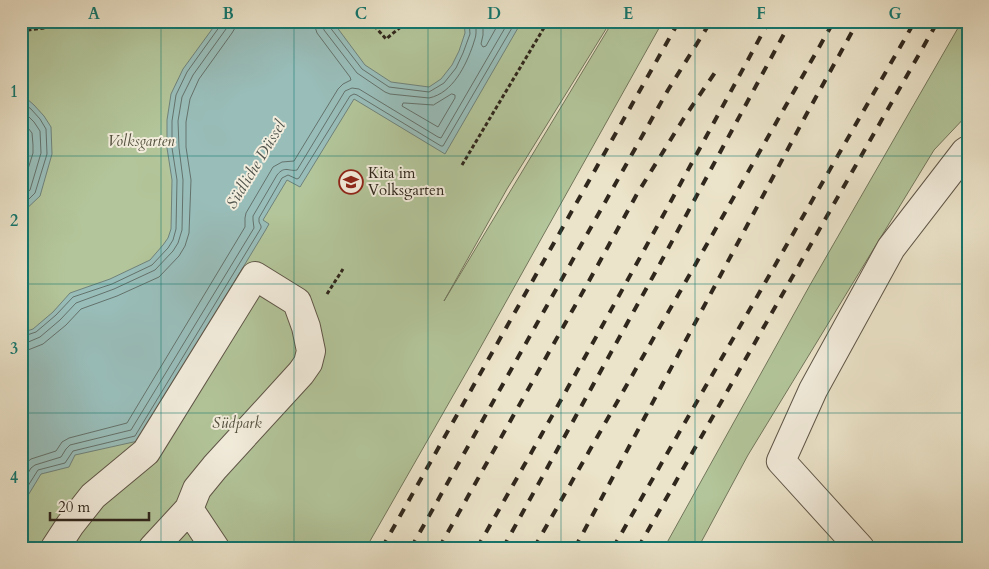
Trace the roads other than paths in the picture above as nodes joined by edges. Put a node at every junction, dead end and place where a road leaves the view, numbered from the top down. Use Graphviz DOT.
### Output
graph roads {
  1 [pos="968,150"];
  2 [pos="189,509"];
  3 [pos="56,548"];
  4 [pos="153,548"];
  5 [pos="215,548"];
  6 [pos="860,548"];
  1 -- 6 [label="lane"];
  2 -- 3 [label="lane"];
  2 -- 4 [label="lane"];
  2 -- 5 [label="lane"];
}
